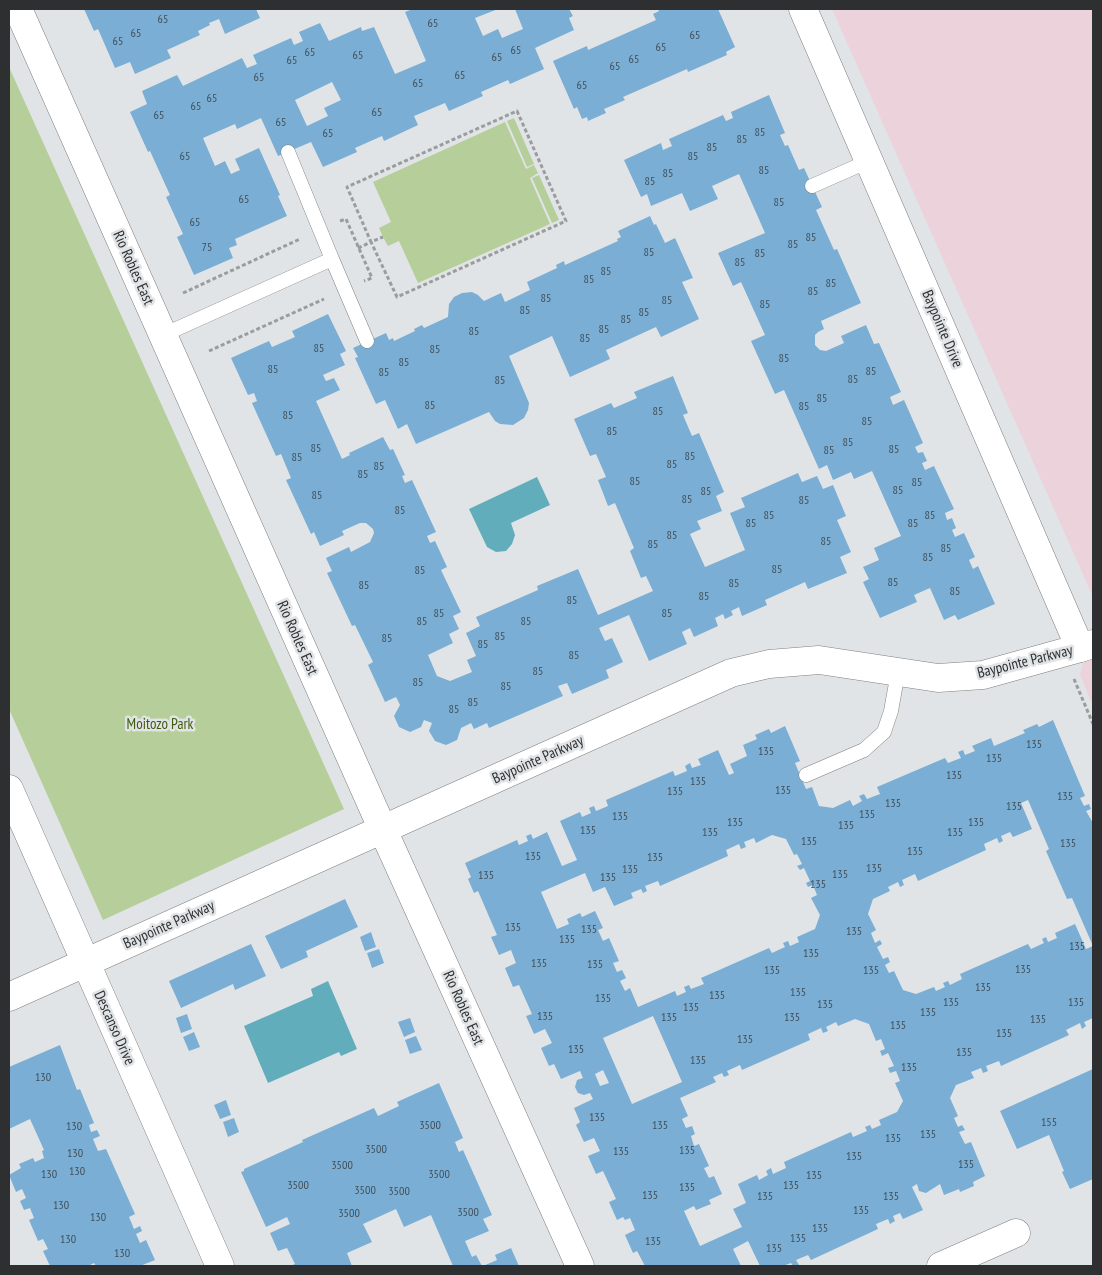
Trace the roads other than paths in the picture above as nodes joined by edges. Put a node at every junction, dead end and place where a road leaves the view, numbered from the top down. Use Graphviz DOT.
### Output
graph roads {
  1 [pos="18,9"];
  2 [pos="803,9"];
  3 [pos="288,152"];
  4 [pos="870,162"];
  5 [pos="812,186"];
  6 [pos="332,259"];
  7 [pos="163,336"];
  8 [pos="367,341"];
  9 [pos="1079,649"];
  10 [pos="898,672"];
  11 [pos="806,775"];
  12 [pos="9,789"];
  13 [pos="383,830"];
  14 [pos="86,963"];
  15 [pos="9,997"];
  16 [pos="1016,1233"];
  17 [pos="220,1266"];
  18 [pos="580,1266"];
  19 [pos="941,1266"];
  1 -- 7 [label="street, Rio Robles East"];
  2 -- 4 [label="street, Baypointe Drive"];
  3 -- 6 [label="lane"];
  4 -- 5 [label="lane"];
  4 -- 9 [label="street, Baypointe Drive"];
  6 -- 7 [label="lane"];
  6 -- 8 [label="lane"];
  7 -- 13 [label="street, Rio Robles East"];
  9 -- 10 [label="street, Baypointe Parkway"];
  10 -- 11 [label="lane"];
  10 -- 13 [label="street, Baypointe Parkway"];
  12 -- 14 [label="street, Descanso Drive"];
  13 -- 14 [label="street, Baypointe Parkway"];
  13 -- 18 [label="street, Rio Robles East"];
  14 -- 15 [label="street, Baypointe Parkway"];
  14 -- 17 [label="street, Descanso Drive"];
  16 -- 19 [label="street"];
}
